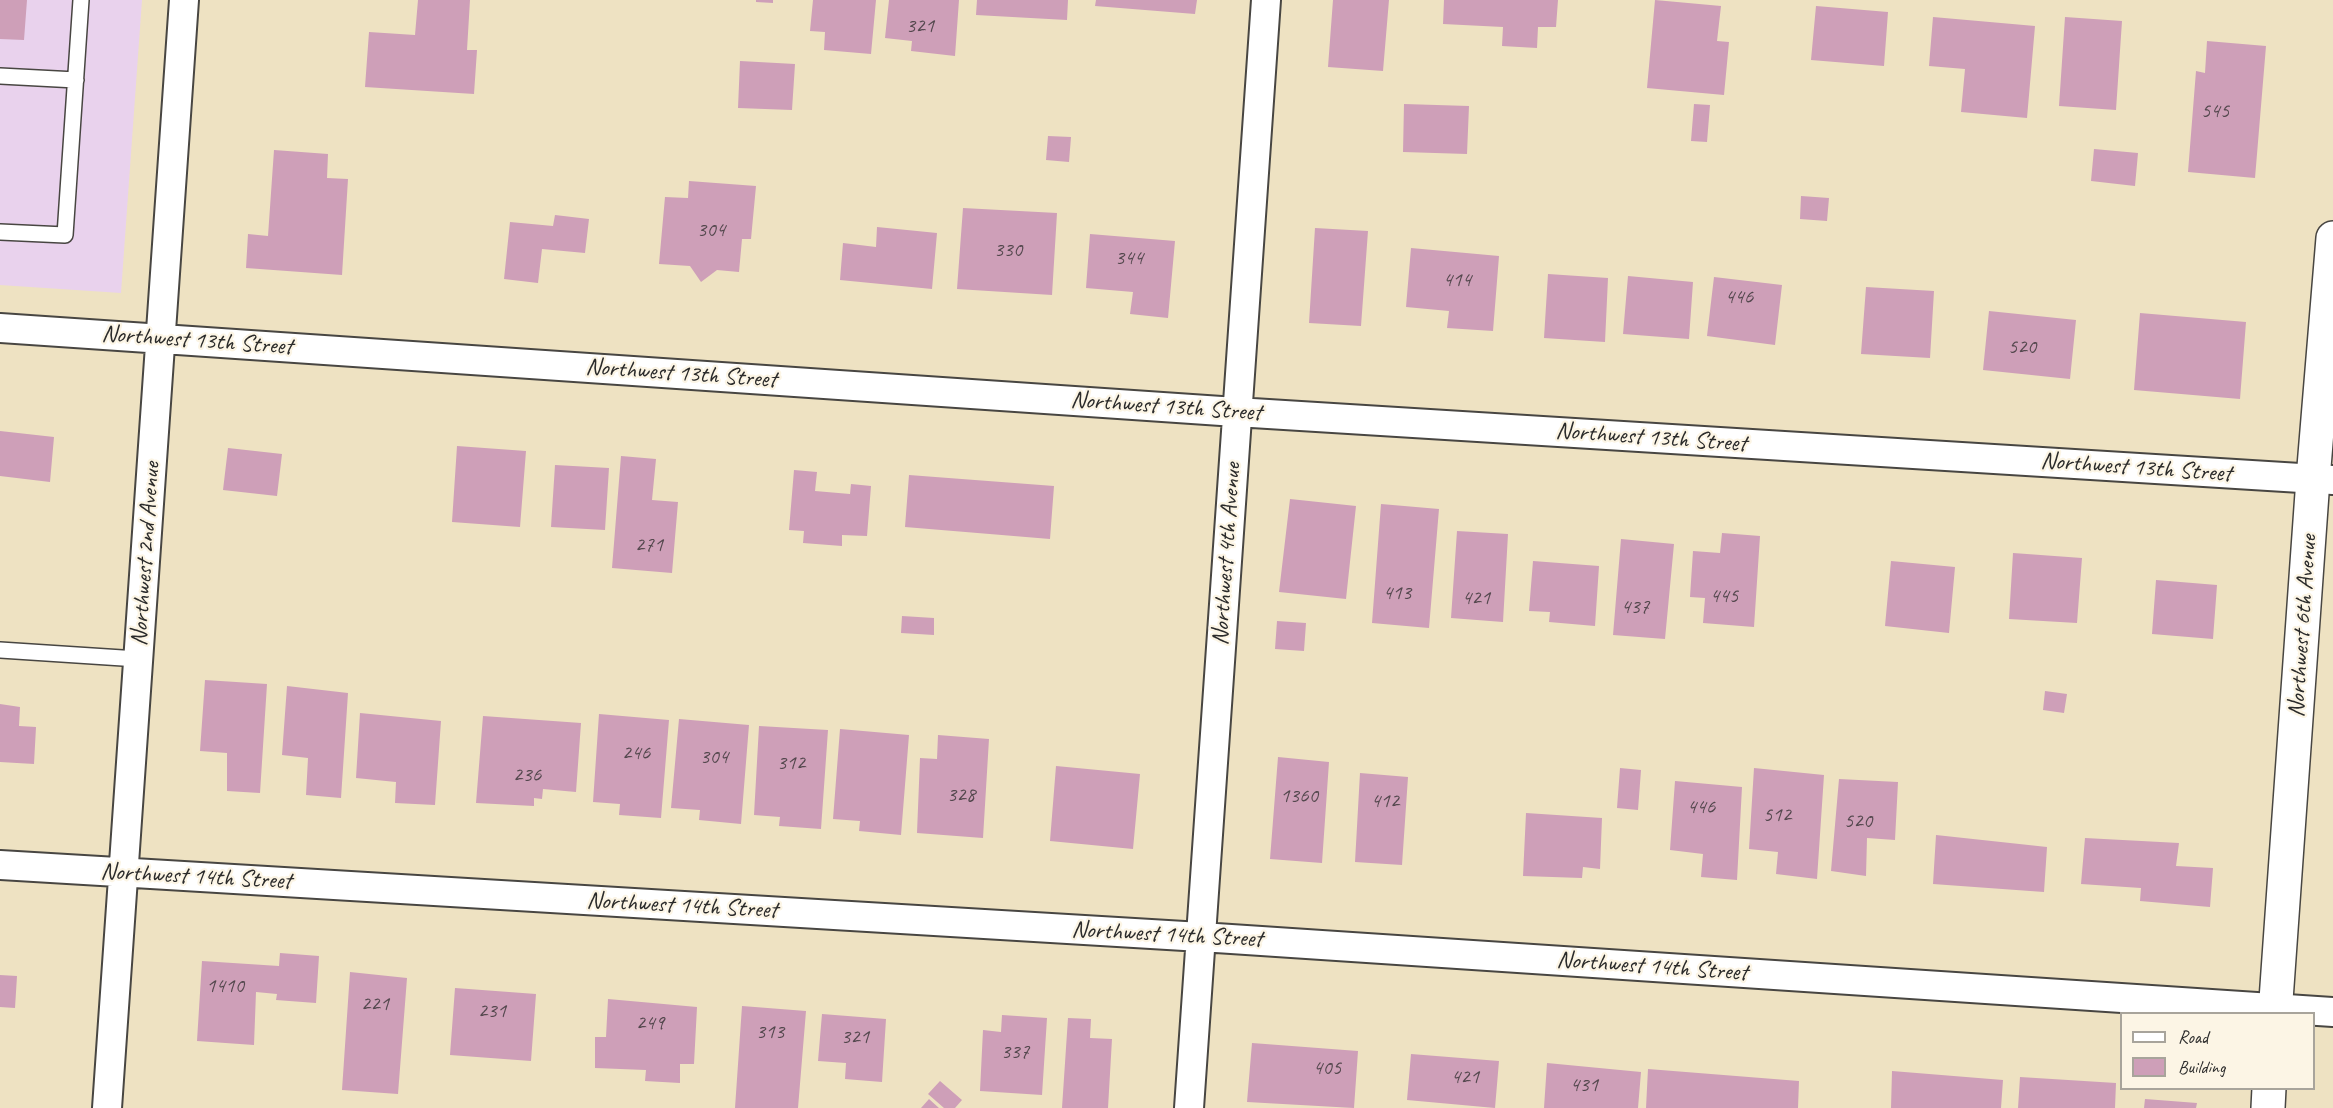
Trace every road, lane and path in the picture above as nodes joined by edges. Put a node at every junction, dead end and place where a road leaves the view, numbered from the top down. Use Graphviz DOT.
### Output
graph roads {
  1 [pos="81,0"];
  2 [pos="184,0"];
  3 [pos="1266,0"];
  4 [pos="0,76"];
  5 [pos="76,80"];
  6 [pos="0,232"];
  7 [pos="2333,238"];
  8 [pos="0,328"];
  9 [pos="162,339"];
  10 [pos="1236,412"];
  11 [pos="2323,480"];
  12 [pos="0,650"];
  13 [pos="138,659"];
  14 [pos="0,865"];
  15 [pos="122,873"];
  16 [pos="1201,937"];
  17 [pos="2276,1011"];
  18 [pos="2333,1012"];
  19 [pos="2269,1090"];
  20 [pos="107,1108"];
  21 [pos="1189,1108"];
  22 [pos="2268,1108"];
  1 -- 5 [label="lane"];
  2 -- 9 [label="street, Northwest 2nd Avenue"];
  3 -- 10 [label="street, Northwest 4th Avenue"];
  4 -- 5 [label="lane"];
  5 -- 6 [label="lane"];
  7 -- 11 [label="street, Northwest 6th Avenue"];
  8 -- 9 [label="street, Northwest 13th Street"];
  9 -- 10 [label="street, Northwest 13th Street"];
  9 -- 13 [label="street, Northwest 2nd Avenue"];
  10 -- 11 [label="street, Northwest 13th Street"];
  10 -- 16 [label="street, Northwest 4th Avenue"];
  11 -- 17 [label="street, Northwest 6th Avenue"];
  12 -- 13 [label="lane"];
  13 -- 15 [label="street, Northwest 2nd Avenue"];
  14 -- 15 [label="street, Northwest 14th Street"];
  15 -- 16 [label="street, Northwest 14th Street"];
  15 -- 20 [label="street, Northwest 2nd Avenue"];
  16 -- 17 [label="street, Northwest 14th Street"];
  16 -- 21 [label="street, Northwest 4th Avenue"];
  17 -- 18 [label="street, Northwest 14th Street"];
  19 -- 22 [label="street"];
}
